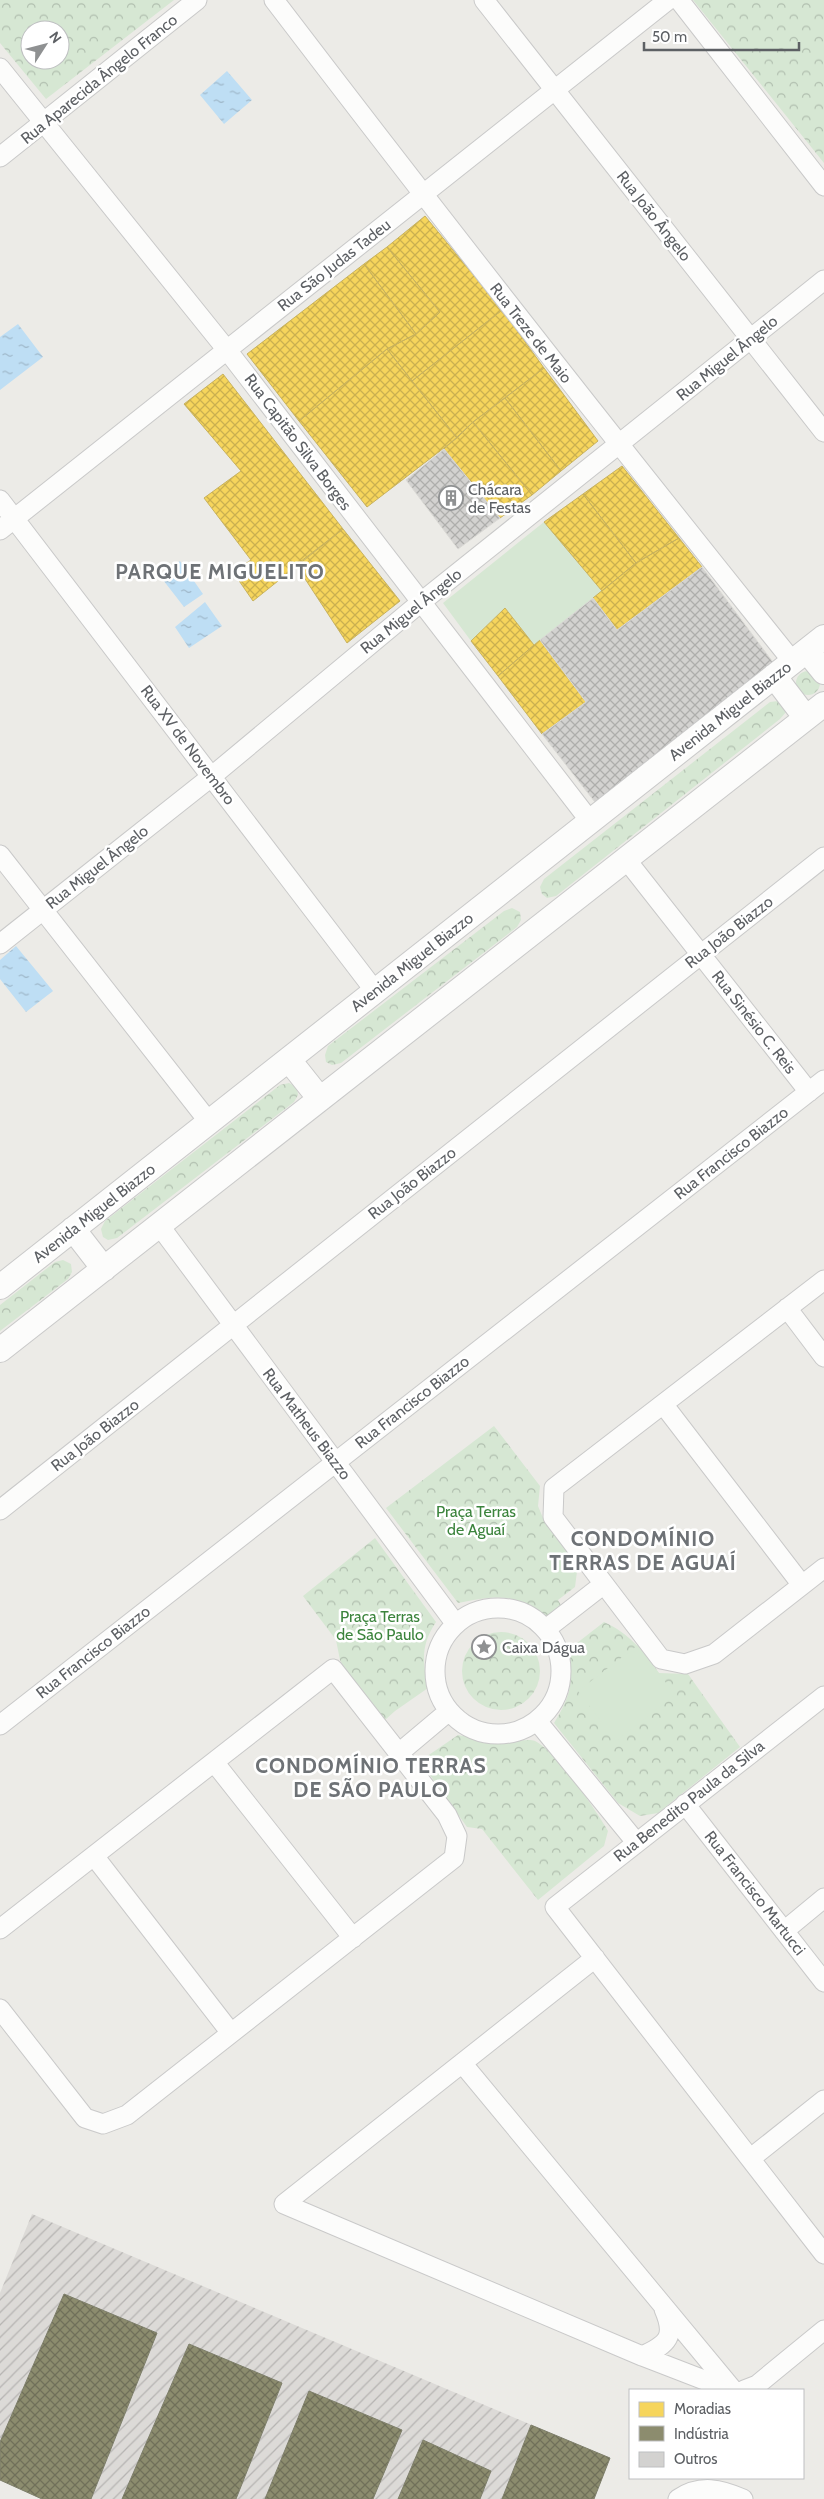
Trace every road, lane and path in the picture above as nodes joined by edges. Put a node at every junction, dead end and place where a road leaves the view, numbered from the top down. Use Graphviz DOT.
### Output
graph roads {
  1 [pos="197,0"];
  2 [pos="274,0"];
  3 [pos="484,0"];
  4 [pos="668,0"];
  5 [pos="679,0"];
  6 [pos="0,68"];
  7 [pos="555,90"];
  8 [pos="45,122"];
  9 [pos="0,157"];
  10 [pos="824,186"];
  11 [pos="423,196"];
  12 [pos="824,280"];
  13 [pos="750,340"];
  14 [pos="227,350"];
  15 [pos="824,432"];
  16 [pos="618,445"];
  17 [pos="0,500"];
  18 [pos="7,524"];
  19 [pos="420,603"];
  20 [pos="808,650"];
  21 [pos="824,672"];
  22 [pos="774,676"];
  23 [pos="815,711"];
  24 [pos="211,776"];
  25 [pos="590,822"];
  26 [pos="0,855"];
  27 [pos="824,857"];
  28 [pos="625,858"];
  29 [pos="43,910"];
  30 [pos="0,944"];
  31 [pos="701,954"];
  32 [pos="375,991"];
  33 [pos="289,1060"];
  34 [pos="824,1080"];
  35 [pos="809,1092"];
  36 [pos="320,1098"];
  37 [pos="209,1122"];
  38 [pos="159,1226"];
  39 [pos="73,1229"];
  40 [pos="104,1269"];
  41 [pos="824,1280"];
  42 [pos="0,1287"];
  43 [pos="787,1308"];
  44 [pos="233,1325"];
  45 [pos="0,1350"];
  46 [pos="824,1358"];
  47 [pos="663,1404"];
  48 [pos="335,1462"];
  49 [pos="0,1510"];
  50 [pos="824,1568"];
  51 [pos="604,1584"];
  52 [pos="802,1585"];
  53 [pos="455,1623"];
  54 [pos="546,1629"];
  55 [pos="824,1696"];
  56 [pos="449,1711"];
  57 [pos="538,1721"];
  58 [pos="0,1725"];
  59 [pos="400,1753"];
  60 [pos="214,1762"];
  61 [pos="685,1804"];
  62 [pos="636,1842"];
  63 [pos="94,1856"];
  64 [pos="824,1898"];
  65 [pos="0,1929"];
  66 [pos="784,1931"];
  67 [pos="353,1938"];
  68 [pos="594,1958"];
  69 [pos="824,1982"];
  70 [pos="0,2009"];
  71 [pos="232,2033"];
  72 [pos="462,2063"];
  73 [pos="824,2100"];
  74 [pos="751,2158"];
  75 [pos="824,2254"];
  76 [pos="660,2301"];
  77 [pos="824,2330"];
  78 [pos="642,2356"];
  79 [pos="729,2389"];
  80 [pos="731,2389"];
  81 [pos="747,2389"];
  82 [pos="678,2499"];
  83 [pos="743,2499"];
  1 -- 8 [label="street, Rua Aparecida Ângelo Franco"];
  2 -- 11 [label="street, Rua Treze de Maio"];
  3 -- 7 [label="street, Rua João Ângelo"];
  4 -- 7 [label="street, Rua São Judas Tadeu"];
  5 -- 10 [label="street"];
  6 -- 8 [label="street, Rua Capitão Silva Borges"];
  7 -- 11 [label="street, Rua São Judas Tadeu"];
  7 -- 13 [label="street, Rua João Ângelo"];
  8 -- 9 [label="street, Rua Aparecida Ângelo Franco"];
  8 -- 14 [label="street, Rua Capitão Silva Borges"];
  11 -- 14 [label="street, Rua São Judas Tadeu"];
  11 -- 16 [label="street, Rua Treze de Maio"];
  12 -- 13 [label="street, Rua Miguel Ângelo"];
  13 -- 15 [label="street, Rua João Ângelo"];
  13 -- 16 [label="street, Rua Miguel Ângelo"];
  14 -- 18 [label="street, Rua São Judas Tadeu"];
  14 -- 19 [label="street, Rua Capitão Silva Borges"];
  16 -- 19 [label="street, Rua Miguel Ângelo"];
  16 -- 20 [label="street, Rua Treze de Maio"];
  17 -- 18 [label="street, Rua XV de Novembro"];
  18 -- 24 [label="street, Rua XV de Novembro"];
  19 -- 24 [label="street, Rua Miguel Ângelo"];
  19 -- 25 [label="street, Rua Capitão Silva Borges"];
  20 -- 21 [label="street"];
  20 -- 22 [label="street, Avenida Miguel Biazzo"];
  22 -- 23 [label="street"];
  22 -- 25 [label="street, Avenida Miguel Biazzo"];
  23 -- 28 [label="street"];
  24 -- 29 [label="street, Rua Miguel Ângelo"];
  24 -- 32 [label="street, Rua XV de Novembro"];
  25 -- 32 [label="street, Avenida Miguel Biazzo"];
  26 -- 29 [label="street"];
  27 -- 31 [label="street, Rua João Biazzo"];
  28 -- 31 [label="street, Rua Sinésio C. Reis"];
  28 -- 36 [label="street"];
  29 -- 30 [label="street, Rua Miguel Ângelo"];
  29 -- 37 [label="street"];
  31 -- 35 [label="street, Rua Sinésio C. Reis"];
  31 -- 44 [label="street, Rua João Biazzo"];
  32 -- 33 [label="street, Avenida Miguel Biazzo"];
  33 -- 36 [label="street"];
  33 -- 37 [label="street, Avenida Miguel Biazzo"];
  34 -- 35 [label="street, Rua Francisco Biazzo"];
  35 -- 48 [label="street, Rua Francisco Biazzo"];
  36 -- 38 [label="street"];
  37 -- 39 [label="street, Avenida Miguel Biazzo"];
  38 -- 40 [label="street"];
  38 -- 44 [label="street, Rua Matheus Biazzo"];
  39 -- 40 [label="street"];
  39 -- 42 [label="street, Avenida Miguel Biazzo"];
  40 -- 45 [label="street"];
  41 -- 43 [label="street"];
  43 -- 46 [label="street"];
  43 -- 47 [label="street"];
  44 -- 48 [label="street, Rua Matheus Biazzo"];
  44 -- 49 [label="street, Rua João Biazzo"];
  47 -- 51 [label="street"];
  47 -- 52 [label="street"];
  48 -- 53 [label="street, Rua Matheus Biazzo"];
  48 -- 58 [label="street, Rua Francisco Biazzo"];
  50 -- 52 [label="street"];
  51 -- 52 [label="street"];
  51 -- 54 [label="street"];
  53 -- 54 [label="street"];
  53 -- 56 [label="street"];
  54 -- 57 [label="street"];
  55 -- 61 [label="street, Rua Benedito Paula da Silva"];
  56 -- 57 [label="street"];
  56 -- 59 [label="street"];
  57 -- 62 [label="street"];
  59 -- 60 [label="street"];
  59 -- 67 [label="street"];
  60 -- 63 [label="street"];
  60 -- 67 [label="street"];
  61 -- 62 [label="street, Rua Benedito Paula da Silva"];
  61 -- 66 [label="street, Rua Francisco Martucci"];
  62 -- 68 [label="street, Rua Benedito Paula da Silva"];
  63 -- 65 [label="street"];
  63 -- 71 [label="street"];
  64 -- 66 [label="street"];
  66 -- 69 [label="street, Rua Francisco Martucci"];
  67 -- 71 [label="street"];
  68 -- 72 [label="street"];
  68 -- 74 [label="street"];
  70 -- 71 [label="street"];
  72 -- 76 [label="street"];
  72 -- 78 [label="street"];
  73 -- 74 [label="street"];
  74 -- 75 [label="street"];
  76 -- 78 [label="street"];
  76 -- 80 [label="street"];
  77 -- 81 [label="street"];
  78 -- 79 [label="street"];
  82 -- 83 [label="street"];
}
